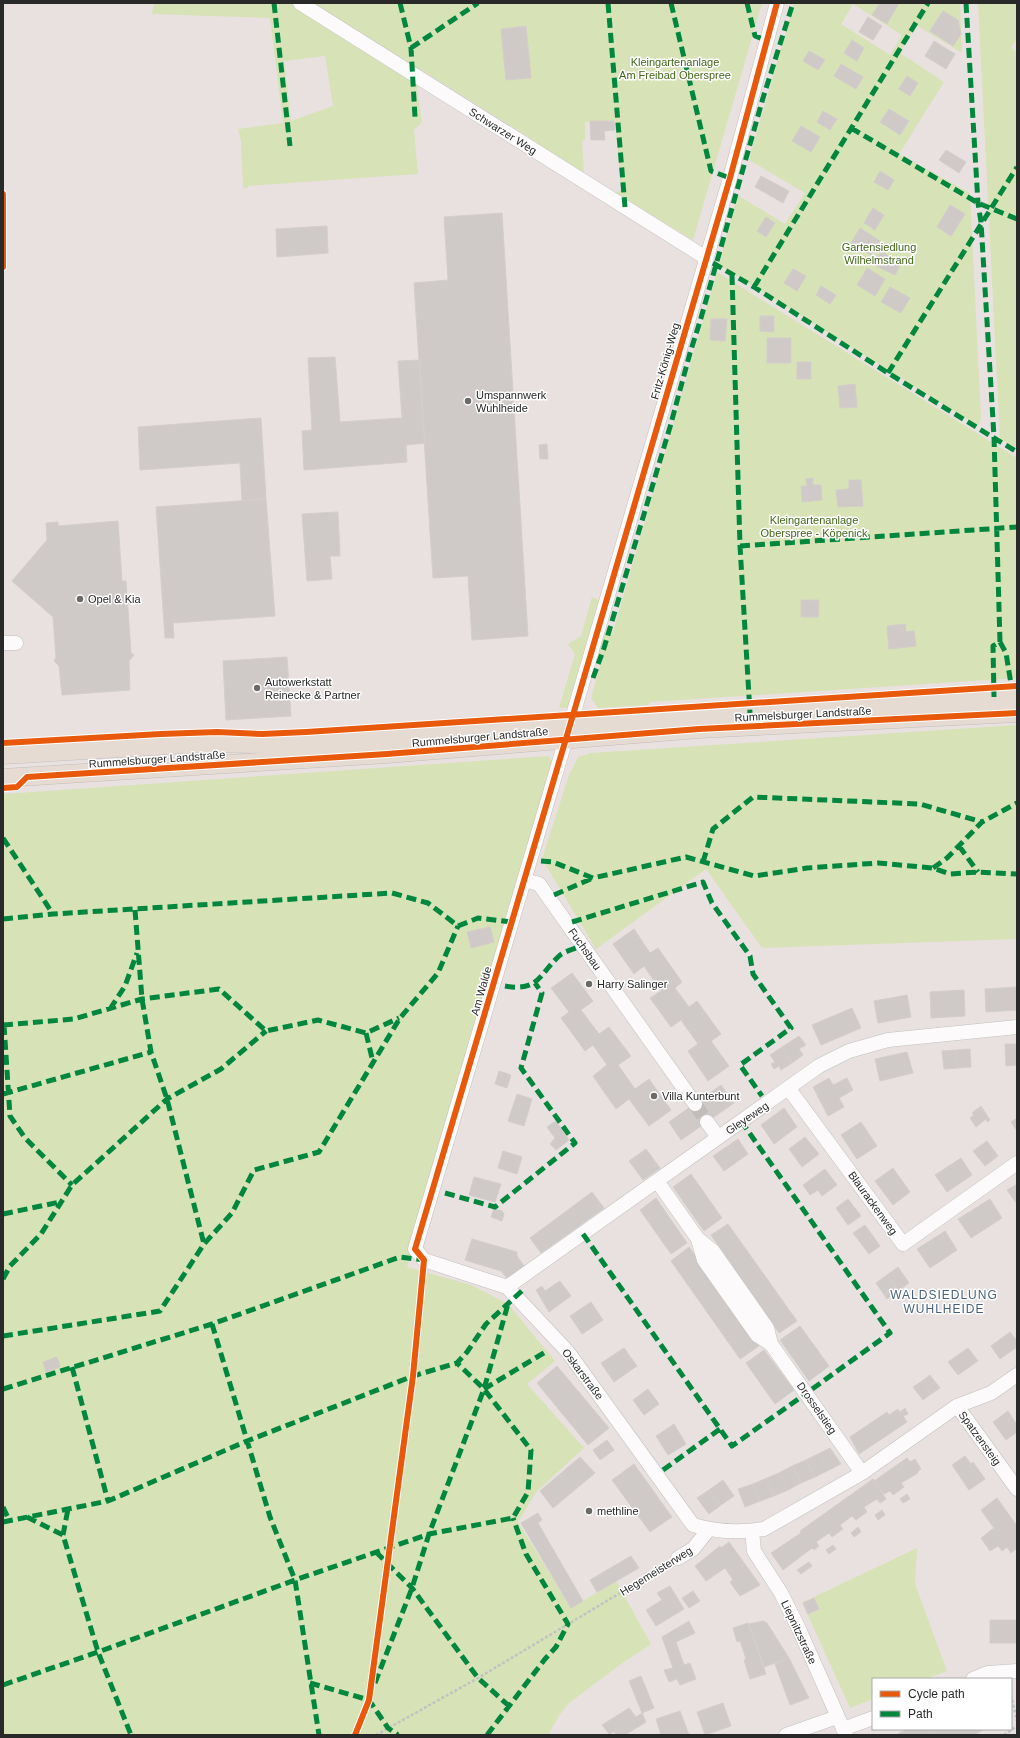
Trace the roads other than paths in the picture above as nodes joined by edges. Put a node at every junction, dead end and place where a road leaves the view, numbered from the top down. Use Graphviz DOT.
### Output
graph roads {
  1 [pos="300,3"];
  2 [pos="777,3"];
  3 [pos="706,258"];
  4 [pos="1017,696"];
  5 [pos="1017,713"];
  6 [pos="568,732"];
  7 [pos="3,755"];
  8 [pos="3,778"];
  9 [pos="525,880"];
  10 [pos="1017,1028"];
  11 [pos="789,1089"];
  12 [pos="695,1104"];
  13 [pos="707,1122"];
  14 [pos="718,1137"];
  15 [pos="1017,1163"];
  16 [pos="657,1181"];
  17 [pos="423,1266"];
  18 [pos="507,1286"];
  19 [pos="1017,1375"];
  20 [pos="957,1406"];
  21 [pos="862,1473"];
  22 [pos="1017,1489"];
  23 [pos="709,1530"];
  24 [pos="752,1531"];
  25 [pos="678,1558"];
  26 [pos="1017,1671"];
  27 [pos="976,1678"];
  28 [pos="872,1718"];
  29 [pos="842,1727"];
  30 [pos="786,1735"];
  1 -- 3 [label="street, Schwarzer Weg"];
  2 -- 3 [label="street, Fritz-König-Weg"];
  3 -- 6 [label="street, Fritz-König-Weg"];
  4 -- 6 [label="main road, Rummelsburger Landstraße"];
  5 -- 6 [label="main road, Rummelsburger Landstraße"];
  6 -- 7 [label="main road, Rummelsburger Landstraße"];
  6 -- 8 [label="main road, Rummelsburger Landstraße"];
  6 -- 9 [label="street, Am Walde"];
  9 -- 12 [label="street, Fuchsbau"];
  9 -- 17 [label="street, Am Walde"];
  10 -- 11 [label="street, Gleyeweg"];
  11 -- 14 [label="street, Gleyeweg"];
  11 -- 15 [label="street, Blaurackenweg"];
  13 -- 14 [label="street"];
  14 -- 16 [label="street, Gleyeweg"];
  16 -- 18 [label="street, Gleyeweg"];
  16 -- 21 [label="street, Drosselstieg"];
  17 -- 18 [label="street, Oskarstraße"];
  18 -- 23 [label="street, Oskarstraße"];
  19 -- 20 [label="street"];
  20 -- 21 [label="street"];
  20 -- 22 [label="street, Spatzensteig"];
  21 -- 24 [label="street"];
  23 -- 24 [label="street"];
  23 -- 25 [label="street, Hegemeisterweg"];
  24 -- 29 [label="street, Liepnitzstraße"];
  26 -- 27 [label="street"];
  28 -- 29 [label="street"];
  29 -- 30 [label="street"];
}
